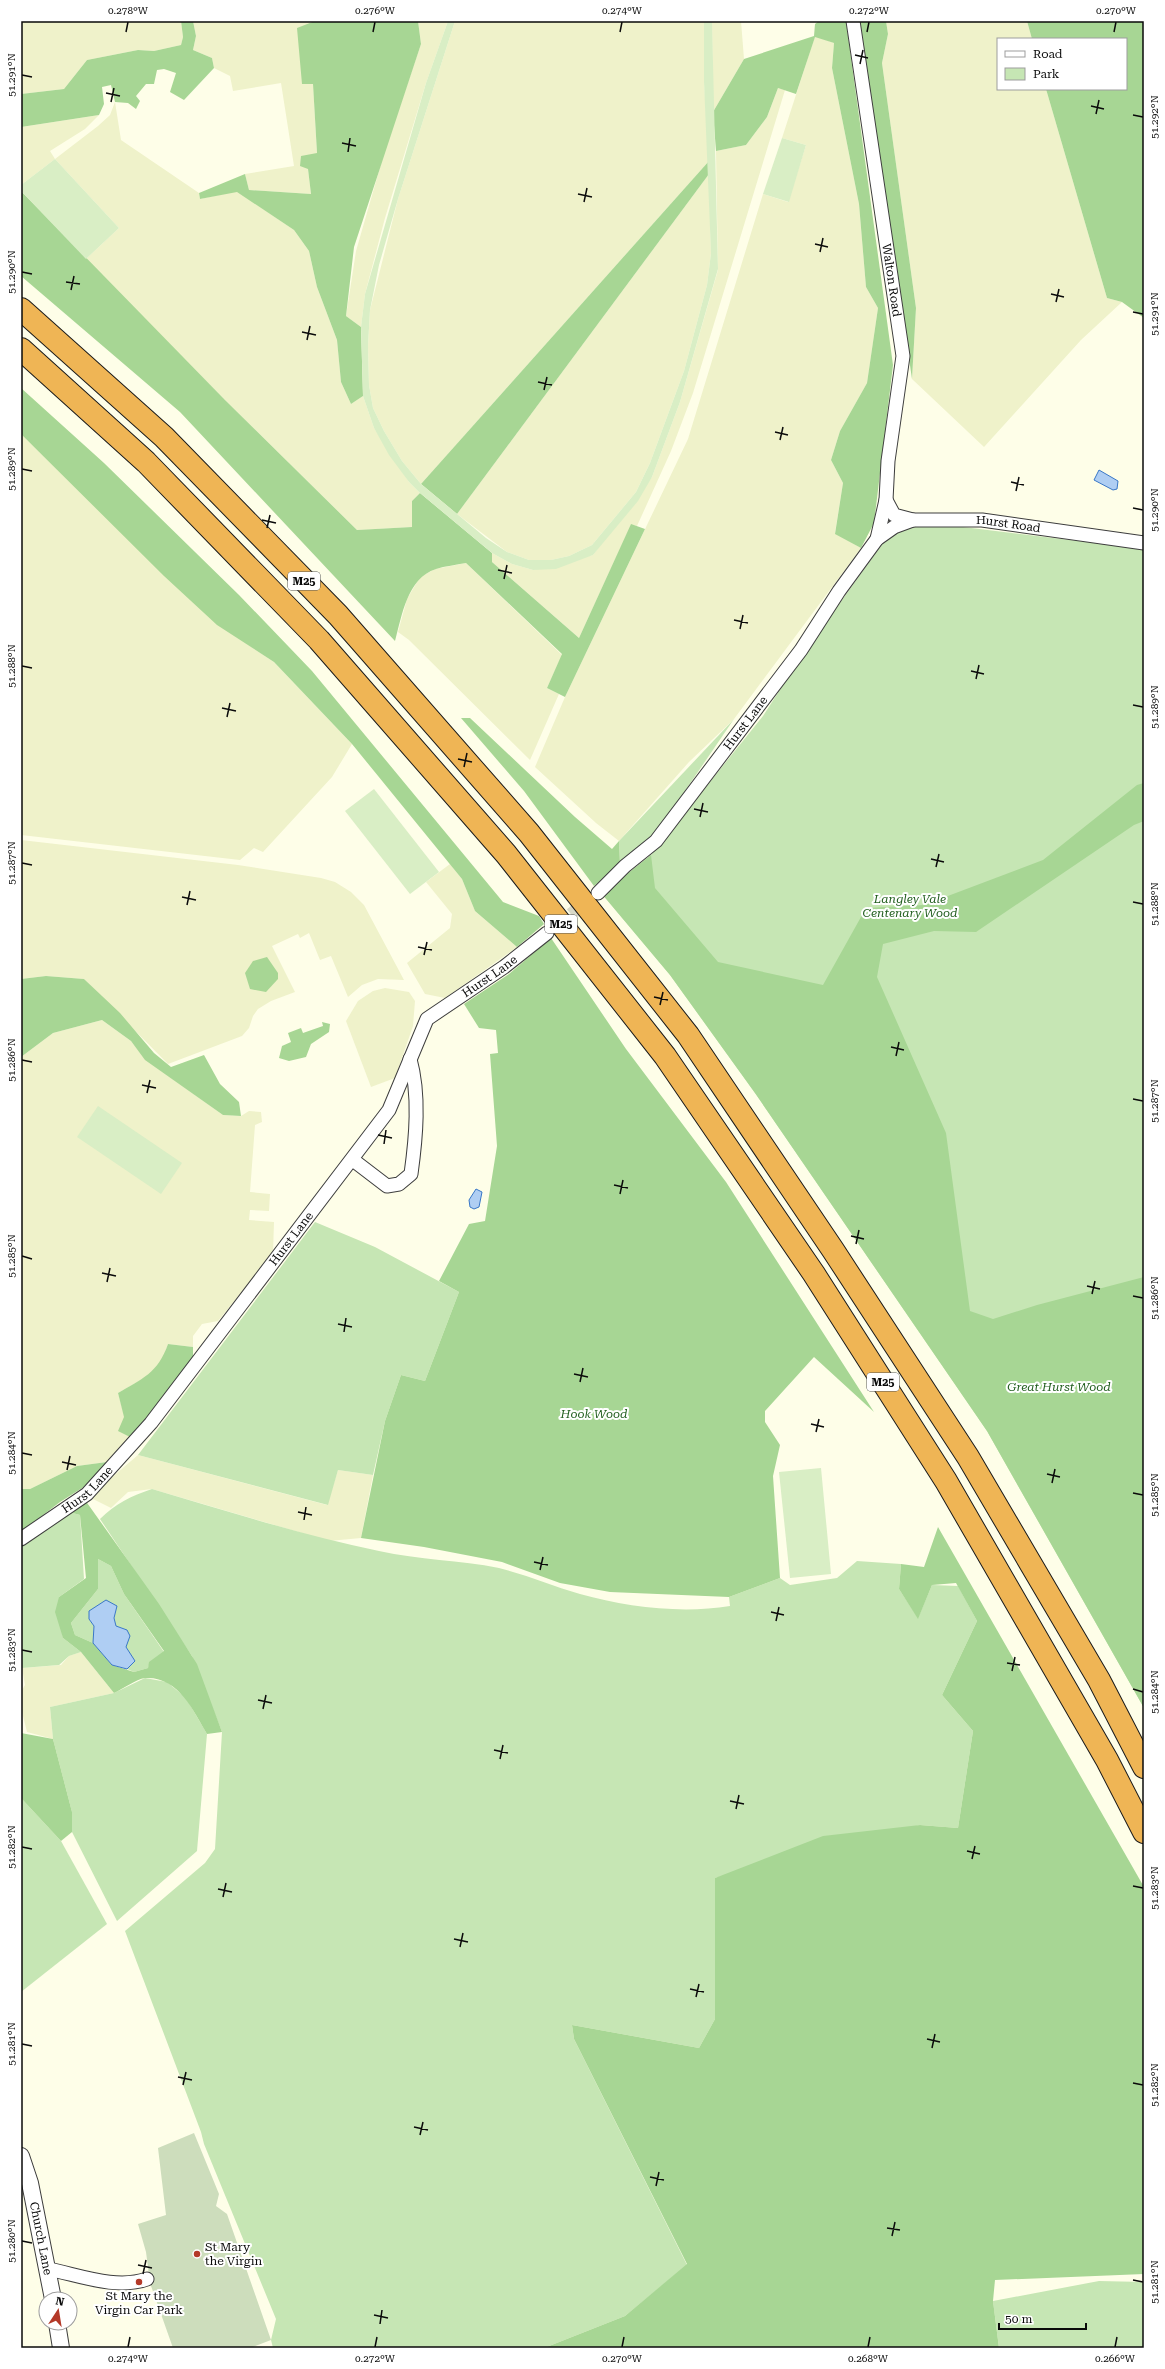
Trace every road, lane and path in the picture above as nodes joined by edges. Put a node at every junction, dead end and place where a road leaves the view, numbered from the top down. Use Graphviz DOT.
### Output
graph roads {
  1 [pos="853,21"];
  2 [pos="21,309"];
  3 [pos="21,349"];
  4 [pos="886,500"];
  5 [pos="913,520"];
  6 [pos="877,539"];
  7 [pos="1144,543"];
  8 [pos="598,893"];
  9 [pos="547,933"];
  10 [pos="410,1059"];
  11 [pos="353,1160"];
  12 [pos="21,1539"];
  13 [pos="1144,1767"];
  14 [pos="1144,1832"];
  15 [pos="21,2156"];
  16 [pos="48,2269"];
  17 [pos="147,2279"];
  18 [pos="52,2291"];
  19 [pos="58,2331"];
  20 [pos="61,2348"];
  1 -- 4 [label="street, Walton Road"];
  2 -- 13 [label="highway, M25"];
  3 -- 14 [label="highway, M25"];
  4 -- 5 [label="street"];
  4 -- 6 [label="street, Walton Road"];
  5 -- 6 [label="street, Hurst Road"];
  5 -- 7 [label="street, Hurst Road"];
  6 -- 8 [label="street, Hurst Lane"];
  9 -- 10 [label="street, Hurst Lane"];
  10 -- 11 [label="street, Hurst Lane"];
  10 -- 11 [label="street"];
  11 -- 12 [label="street, Hurst Lane"];
  15 -- 16 [label="street, Church Lane"];
  16 -- 17 [label="street"];
  16 -- 18 [label="street, Church Lane"];
  19 -- 20 [label="street"];
}
